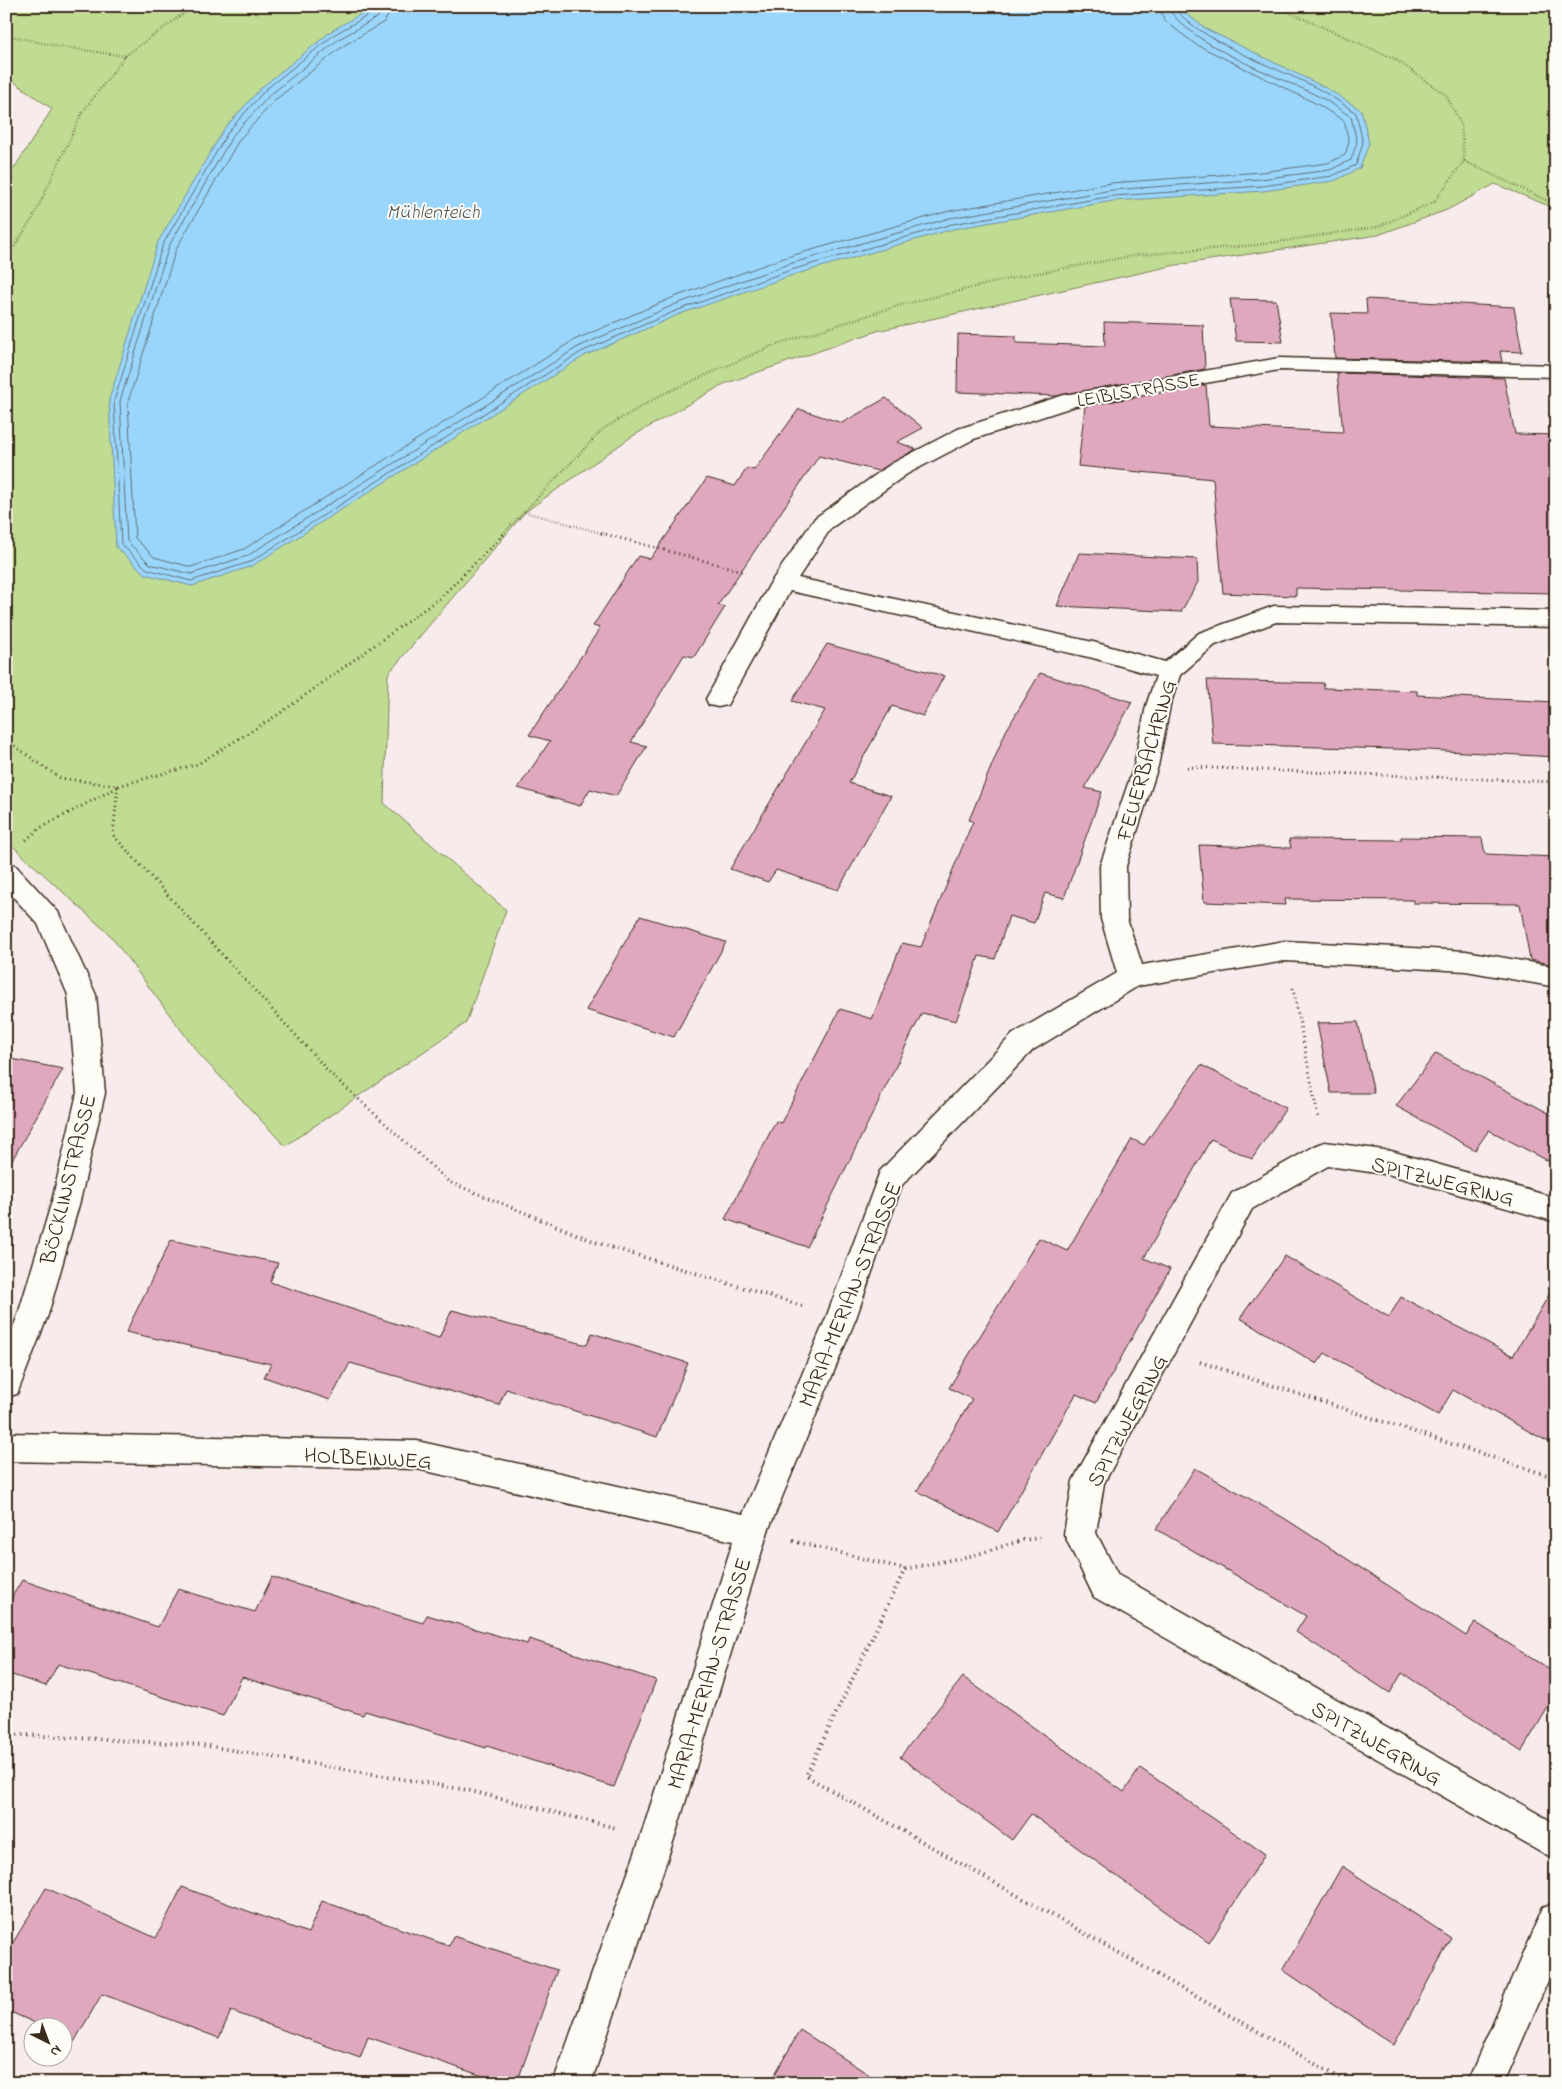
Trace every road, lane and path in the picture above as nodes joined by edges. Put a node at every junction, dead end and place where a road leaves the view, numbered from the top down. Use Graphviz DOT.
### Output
graph roads {
  1 [pos="194,6"];
  2 [pos="1275,6"];
  3 [pos="6,35"];
  4 [pos="126,56"];
  5 [pos="1464,161"];
  6 [pos="1556,205"];
  7 [pos="6,259"];
  8 [pos="1556,371"];
  9 [pos="525,512"];
  10 [pos="783,582"];
  11 [pos="1556,620"];
  12 [pos="1169,672"];
  13 [pos="718,699"];
  14 [pos="6,740"];
  15 [pos="1146,766"];
  16 [pos="1556,782"];
  17 [pos="118,786"];
  18 [pos="20,846"];
  19 [pos="6,872"];
  20 [pos="1285,951"];
  21 [pos="1132,977"];
  22 [pos="1556,977"];
  23 [pos="1326,1154"];
  24 [pos="1556,1210"];
  25 [pos="841,1318"];
  26 [pos="1162,1350"];
  27 [pos="6,1384"];
  28 [pos="6,1447"];
  29 [pos="1556,1478"];
  30 [pos="752,1531"];
  31 [pos="1080,1534"];
  32 [pos="905,1569"];
  33 [pos="6,1734"];
  34 [pos="657,1839"];
  35 [pos="1556,1844"];
  36 [pos="1556,1920"];
  37 [pos="572,2083"];
  38 [pos="1349,2083"];
  39 [pos="1485,2083"];
  1 -- 4 [label="path"];
  2 -- 5 [label="path"];
  3 -- 4 [label="path"];
  4 -- 7 [label="path"];
  5 -- 6 [label="path"];
  5 -- 9 [label="path"];
  8 -- 10 [label="street, LEIBLSTRASSE"];
  9 -- 10 [label="path"];
  9 -- 17 [label="path"];
  10 -- 12 [label="street"];
  10 -- 13 [label="street, LEIBLSTRASSE"];
  11 -- 12 [label="street, FEUERBACHRING"];
  12 -- 15 [label="street, FEUERBACHRING"];
  14 -- 17 [label="path"];
  15 -- 16 [label="path"];
  15 -- 21 [label="street, FEUERBACHRING"];
  17 -- 18 [label="path"];
  17 -- 25 [label="path"];
  19 -- 27 [label="street, BÖCKLINSTRASSE"];
  20 -- 21 [label="street, MARIA-MERIAN-STRASSE"];
  20 -- 22 [label="street, MARIA-MERIAN-STRASSE"];
  20 -- 23 [label="path"];
  21 -- 25 [label="street, MARIA-MERIAN-STRASSE"];
  23 -- 24 [label="street, SPITZWEGRING"];
  23 -- 26 [label="street, SPITZWEGRING"];
  25 -- 30 [label="street, MARIA-MERIAN-STRASSE"];
  26 -- 29 [label="path"];
  26 -- 31 [label="street, SPITZWEGRING"];
  28 -- 30 [label="street, HOLBEINWEG"];
  30 -- 32 [label="path"];
  30 -- 34 [label="street, MARIA-MERIAN-STRASSE"];
  31 -- 32 [label="path"];
  31 -- 35 [label="street, SPITZWEGRING"];
  32 -- 38 [label="path"];
  33 -- 34 [label="path"];
  34 -- 37 [label="street, MARIA-MERIAN-STRASSE"];
  36 -- 39 [label="street"];
}
